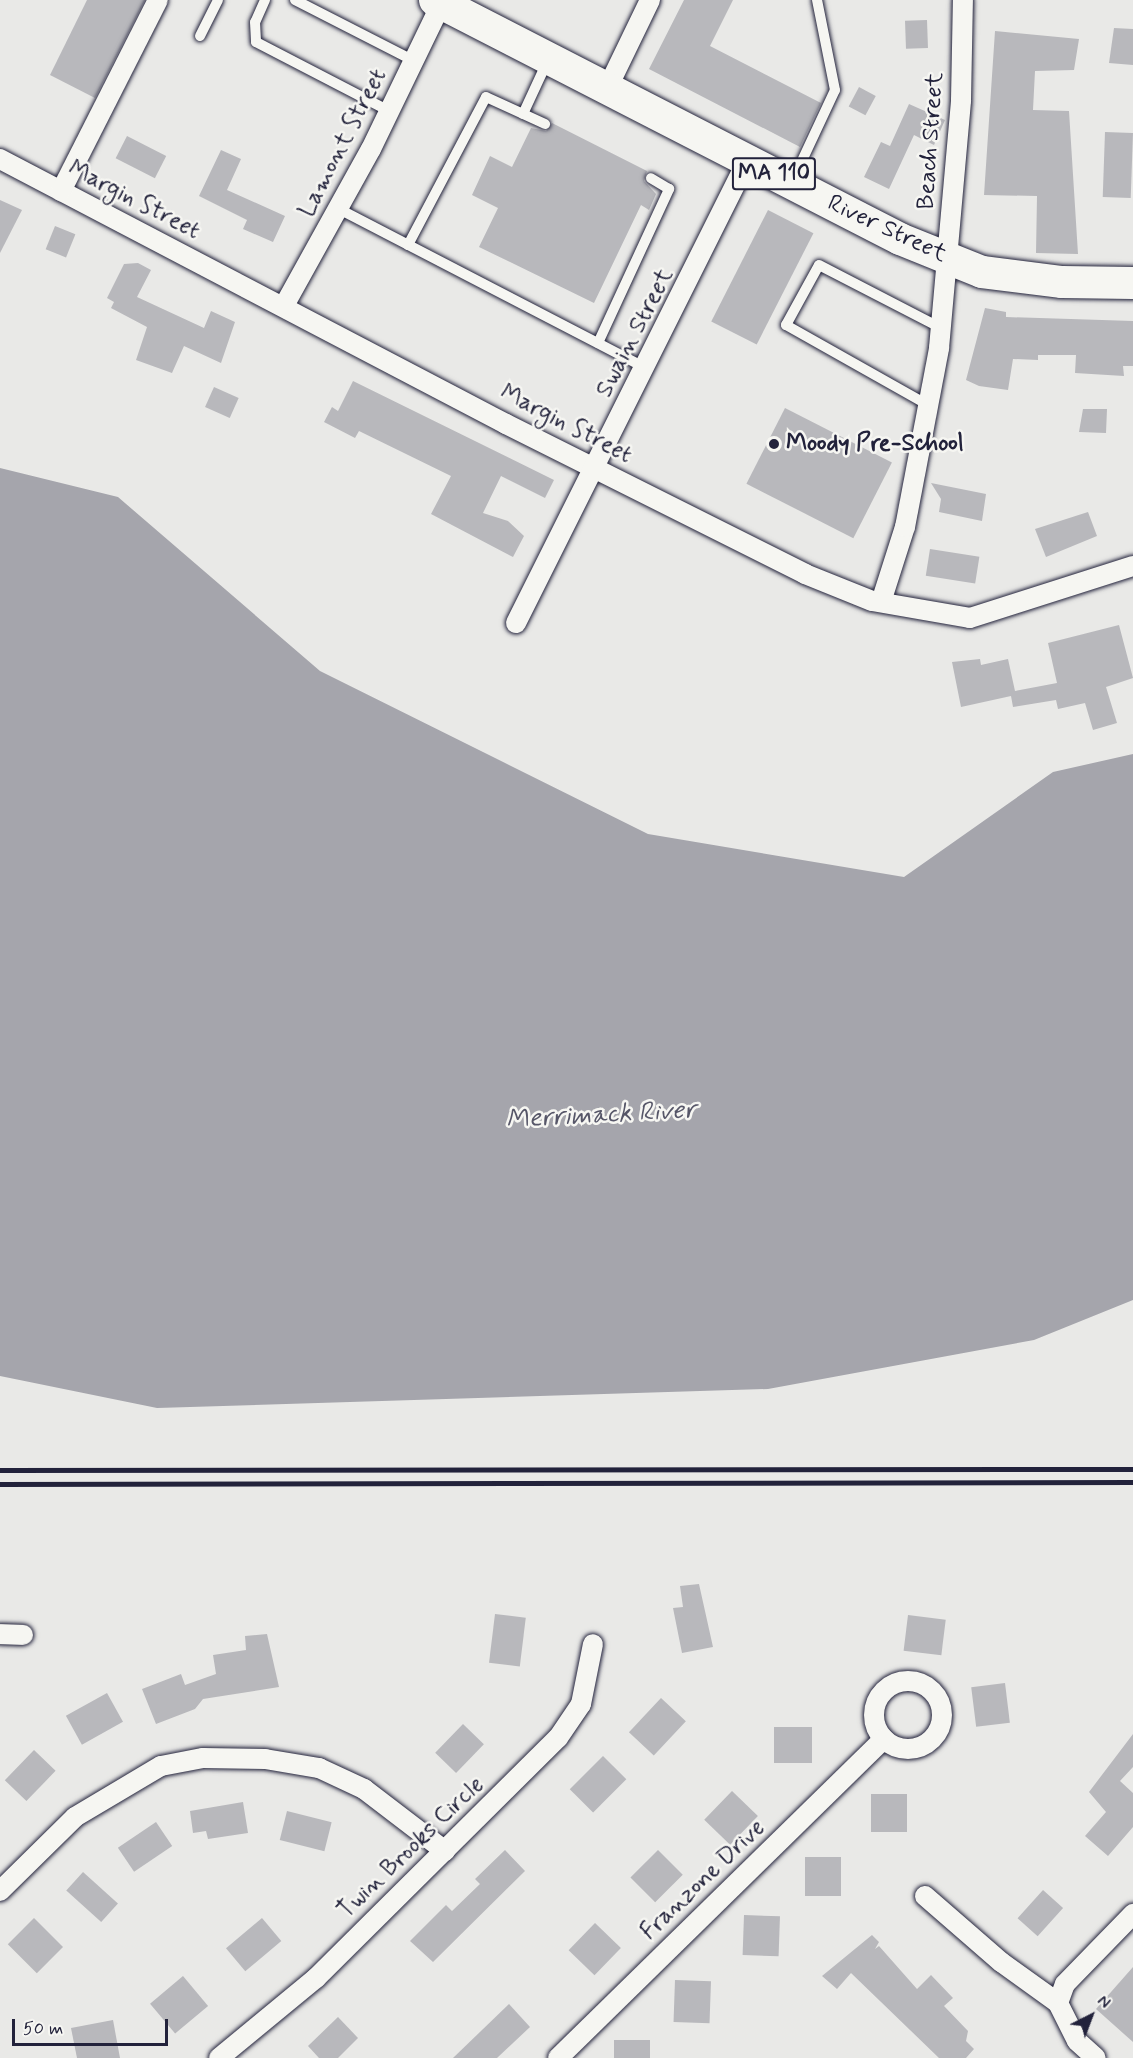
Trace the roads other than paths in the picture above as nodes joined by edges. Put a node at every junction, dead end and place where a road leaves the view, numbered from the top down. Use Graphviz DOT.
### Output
graph roads {
  1 [pos="158,0"];
  2 [pos="219,0"];
  3 [pos="266,0"];
  4 [pos="295,0"];
  5 [pos="650,0"];
  6 [pos="817,0"];
  7 [pos="963,0"];
  8 [pos="452,4"];
  9 [pos="200,36"];
  10 [pos="548,60"];
  11 [pos="414,61"];
  12 [pos="607,89"];
  13 [pos="389,111"];
  14 [pos="523,114"];
  15 [pos="545,124"];
  16 [pos="0,159"];
  17 [pos="747,160"];
  18 [pos="651,178"];
  19 [pos="791,183"];
  20 [pos="61,192"];
  21 [pos="339,209"];
  22 [pos="408,245"];
  23 [pos="948,259"];
  24 [pos="1133,283"];
  25 [pos="285,304"];
  26 [pos="941,328"];
  27 [pos="598,343"];
  28 [pos="646,368"];
  29 [pos="928,405"];
  30 [pos="596,468"];
  31 [pos="1133,566"];
  32 [pos="881,602"];
  33 [pos="516,623"];
  34 [pos="0,1635"];
  35 [pos="23,1635"];
  36 [pos="593,1644"];
  37 [pos="884,1739"];
  38 [pos="445,1851"];
  39 [pos="0,1891"];
  40 [pos="925,1896"];
  41 [pos="1133,1914"];
  42 [pos="1058,2003"];
  43 [pos="219,2058"];
  44 [pos="558,2058"];
  45 [pos="1096,2058"];
  1 -- 20 [label="street"];
  2 -- 9 [label="lane"];
  3 -- 13 [label="lane"];
  4 -- 11 [label="lane"];
  5 -- 12 [label="street"];
  6 -- 19 [label="lane"];
  7 -- 23 [label="street, Beach Street"];
  8 -- 10 [label="main road, River Street / MA 110"];
  8 -- 11 [label="street, Lamont Street"];
  10 -- 12 [label="main road, River Street / MA 110"];
  10 -- 14 [label="lane"];
  11 -- 13 [label="street, Lamont Street"];
  12 -- 17 [label="main road, River Street / MA 110"];
  13 -- 21 [label="street, Lamont Street"];
  14 -- 15 [label="lane"];
  14 -- 22 [label="lane"];
  16 -- 20 [label="street, Margin Street"];
  17 -- 19 [label="main road, River Street / MA 110"];
  17 -- 28 [label="street, Swain Street"];
  18 -- 27 [label="lane"];
  19 -- 23 [label="main road, River Street / MA 110"];
  20 -- 25 [label="street, Margin Street"];
  21 -- 22 [label="lane"];
  21 -- 25 [label="street, Lamont Street"];
  22 -- 27 [label="lane"];
  23 -- 24 [label="main road, River Street / MA 110"];
  23 -- 26 [label="street, Beach Street"];
  25 -- 30 [label="street, Margin Street"];
  26 -- 29 [label="street, Beach Street"];
  26 -- 29 [label="lane"];
  27 -- 28 [label="lane"];
  28 -- 30 [label="street, Swain Street"];
  29 -- 32 [label="street, Beach Street"];
  30 -- 32 [label="street, Margin Street"];
  30 -- 33 [label="street, Swain Street"];
  31 -- 32 [label="street, Margin Street"];
  34 -- 35 [label="street"];
  36 -- 38 [label="street, Twin Brooks Circle"];
  37 -- 44 [label="street, Franzone Drive"];
  38 -- 39 [label="street"];
  38 -- 43 [label="street, Twin Brooks Circle"];
  40 -- 42 [label="street"];
  41 -- 42 [label="street"];
  42 -- 45 [label="street"];
}
